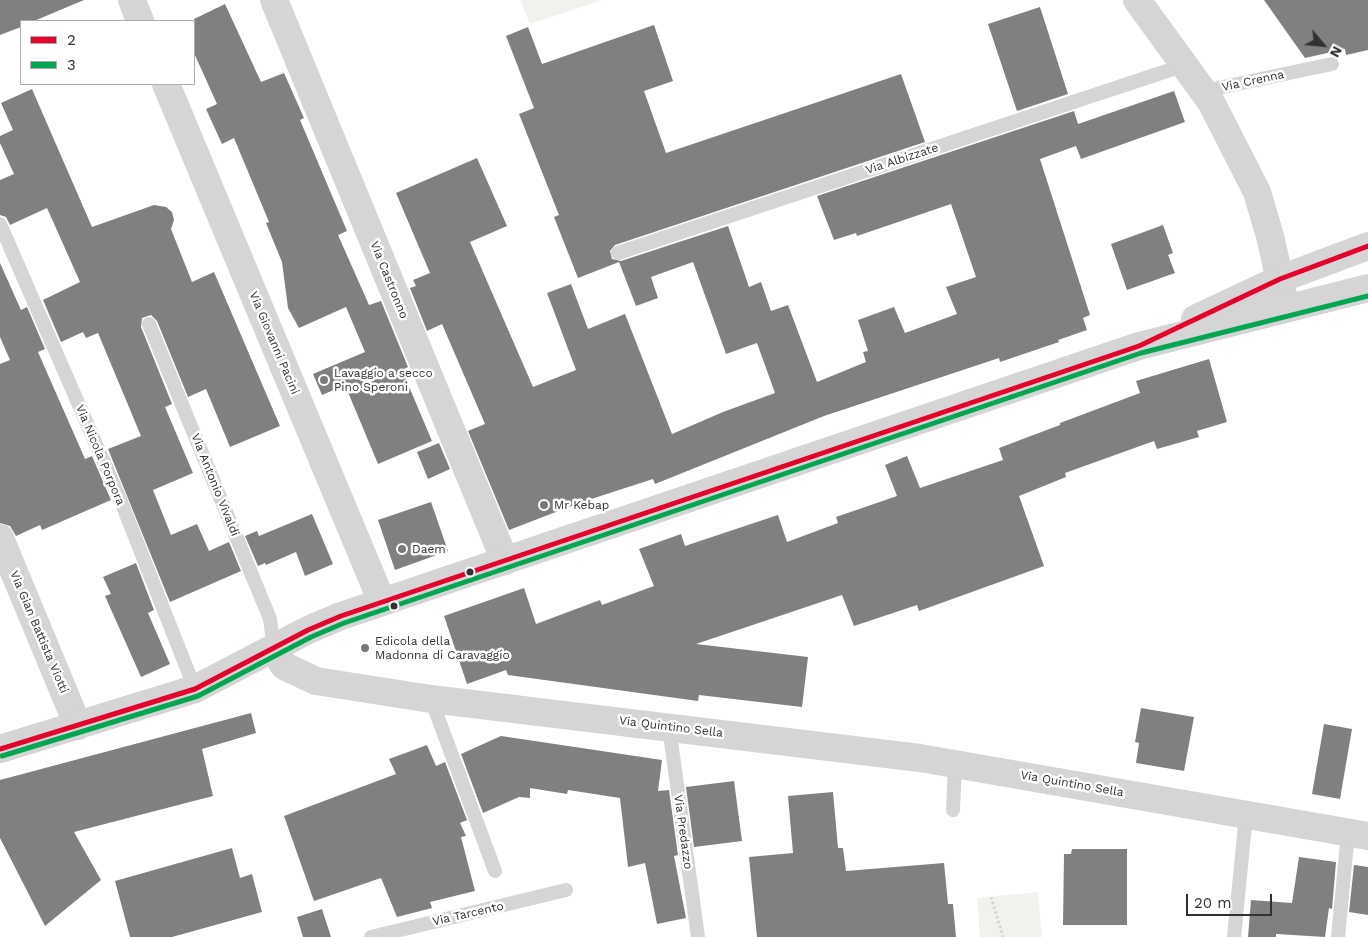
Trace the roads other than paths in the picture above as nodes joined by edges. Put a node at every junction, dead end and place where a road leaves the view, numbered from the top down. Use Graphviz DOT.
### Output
graph roads {
  1 [pos="132,0"];
  2 [pos="274,0"];
  3 [pos="1137,0"];
  4 [pos="140,20"];
  5 [pos="1332,64"];
  6 [pos="1185,65"];
  7 [pos="166,85"];
  8 [pos="1204,91"];
  9 [pos="0,224"];
  10 [pos="1368,246"];
  11 [pos="618,253"];
  12 [pos="1280,279"];
  13 [pos="1368,288"];
  14 [pos="1286,308"];
  15 [pos="149,324"];
  16 [pos="1139,346"];
  17 [pos="0,538"];
  18 [pos="504,561"];
  19 [pos="382,602"];
  20 [pos="274,649"];
  21 [pos="195,689"];
  22 [pos="431,699"];
  23 [pos="78,726"];
  24 [pos="669,727"];
  25 [pos="0,749"];
  26 [pos="955,764"];
  27 [pos="952,810"];
  28 [pos="1246,815"];
  29 [pos="1358,835"];
  30 [pos="495,871"];
  31 [pos="566,890"];
  32 [pos="370,937"];
  33 [pos="698,937"];
  34 [pos="1234,937"];
  35 [pos="1338,937"];
  1 -- 4 [label="street"];
  2 -- 18 [label="street, Via Castronno"];
  3 -- 6 [label="street"];
  5 -- 8 [label="lane, Via Crenna"];
  6 -- 8 [label="street"];
  6 -- 11 [label="lane, Via Albizzate"];
  7 -- 19 [label="street, Via Giovanni Pacini"];
  8 -- 12 [label="street"];
  9 -- 21 [label="lane, Via Nicola Porpora"];
  10 -- 12 [label="street"];
  12 -- 14 [label="street"];
  12 -- 16 [label="street"];
  13 -- 14 [label="street"];
  14 -- 16 [label="street"];
  15 -- 20 [label="lane, Via Antonio Vivaldi"];
  16 -- 18 [label="street"];
  17 -- 23 [label="street, Via Gian Battista Viotti"];
  18 -- 19 [label="street"];
  19 -- 20 [label="street"];
  20 -- 21 [label="street"];
  20 -- 22 [label="street, Via Quintino Sella"];
  21 -- 23 [label="street"];
  22 -- 24 [label="street, Via Quintino Sella"];
  22 -- 30 [label="lane"];
  23 -- 25 [label="street"];
  24 -- 26 [label="street, Via Quintino Sella"];
  24 -- 33 [label="lane, Via Predazzo"];
  26 -- 27 [label="lane"];
  26 -- 28 [label="street, Via Quintino Sella"];
  28 -- 29 [label="street, Via Quintino Sella"];
  28 -- 34 [label="lane"];
  29 -- 35 [label="lane"];
  31 -- 32 [label="lane, Via Tarcento"];
}
